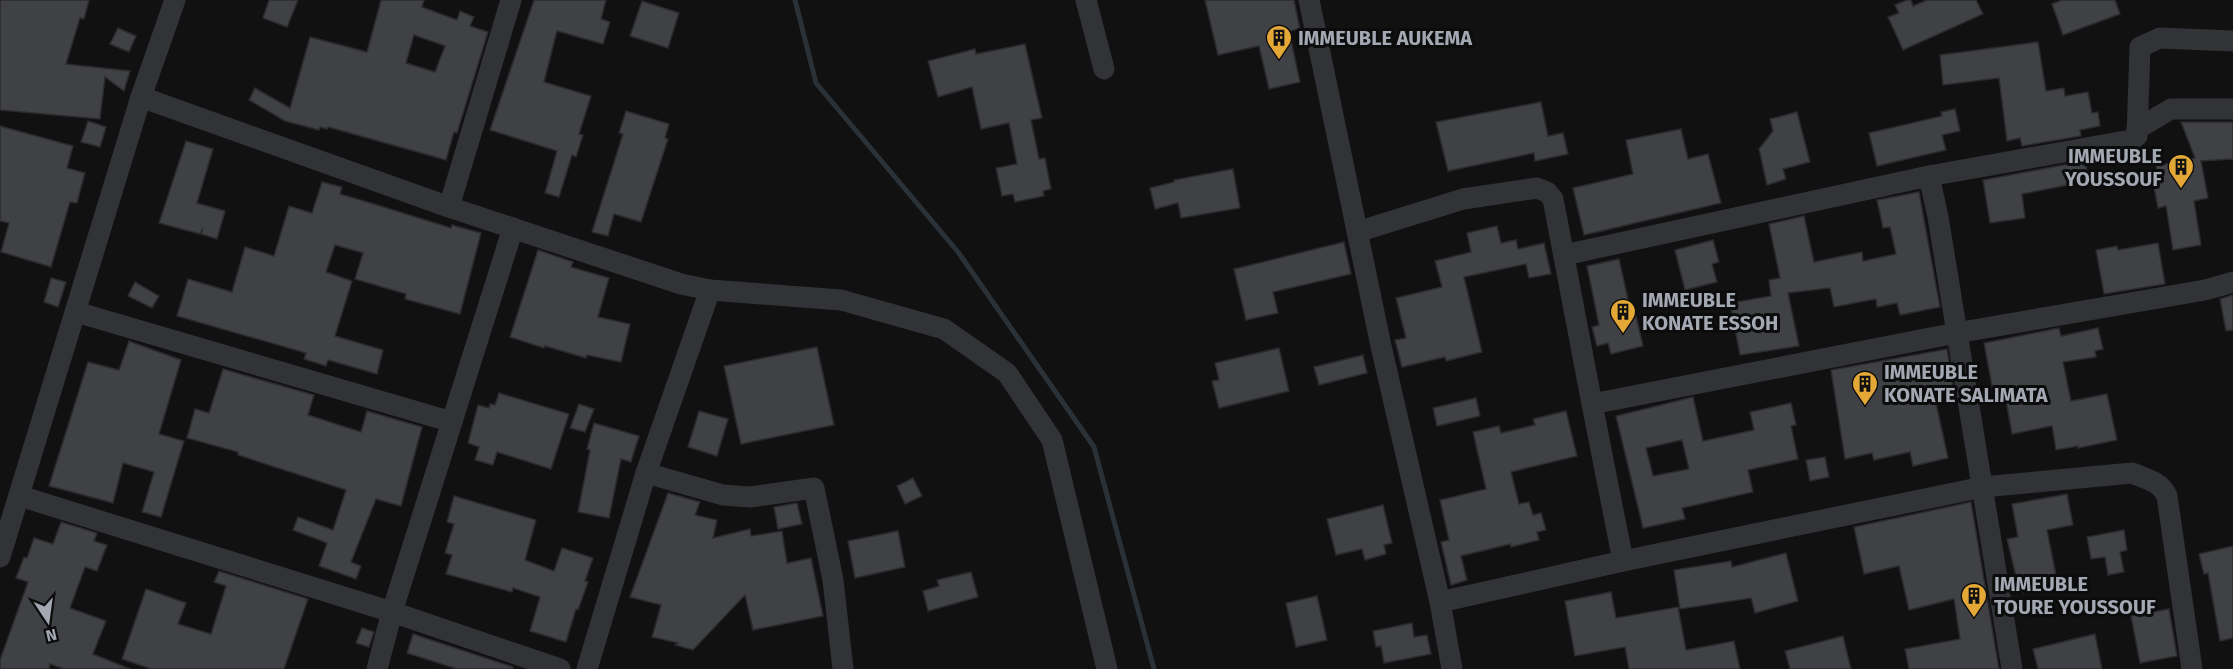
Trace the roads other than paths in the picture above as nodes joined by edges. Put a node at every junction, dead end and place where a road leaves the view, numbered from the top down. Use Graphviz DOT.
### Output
graph roads {
  1 [pos="175,0"];
  2 [pos="1086,0"];
  3 [pos="1309,0"];
  4 [pos="505,2"];
  5 [pos="2233,41"];
  6 [pos="1104,69"];
  7 [pos="141,97"];
  8 [pos="2233,109"];
  9 [pos="2138,129"];
  10 [pos="1929,176"];
  11 [pos="449,207"];
  12 [pos="513,228"];
  13 [pos="1357,231"];
  14 [pos="1563,255"];
  15 [pos="2233,282"];
  16 [pos="710,290"];
  17 [pos="76,312"];
  18 [pos="1956,333"];
  19 [pos="1592,404"];
  20 [pos="452,422"];
  21 [pos="646,473"];
  22 [pos="1983,487"];
  23 [pos="20,496"];
  24 [pos="0,557"];
  25 [pos="1623,561"];
  26 [pos="1440,602"];
  27 [pos="392,612"];
  28 [pos="377,669"];
  29 [pos="560,669"];
  30 [pos="587,669"];
  31 [pos="843,669"];
  32 [pos="1107,669"];
  33 [pos="1452,669"];
  34 [pos="2012,669"];
  35 [pos="2192,669"];
  1 -- 7 [label="street"];
  2 -- 6 [label="street"];
  3 -- 13 [label="street"];
  4 -- 11 [label="street"];
  5 -- 9 [label="street"];
  7 -- 11 [label="street"];
  7 -- 17 [label="street"];
  8 -- 9 [label="street"];
  9 -- 10 [label="street"];
  10 -- 14 [label="street"];
  10 -- 18 [label="street"];
  11 -- 12 [label="street"];
  12 -- 16 [label="street"];
  12 -- 20 [label="street"];
  13 -- 14 [label="street"];
  13 -- 26 [label="street"];
  14 -- 19 [label="street"];
  15 -- 18 [label="street"];
  16 -- 21 [label="street"];
  16 -- 32 [label="street"];
  17 -- 20 [label="street"];
  17 -- 23 [label="street"];
  18 -- 19 [label="street"];
  18 -- 22 [label="street"];
  19 -- 25 [label="street"];
  20 -- 27 [label="street"];
  21 -- 30 [label="street"];
  21 -- 31 [label="street"];
  22 -- 25 [label="street"];
  22 -- 34 [label="street"];
  22 -- 35 [label="street"];
  23 -- 24 [label="street"];
  23 -- 27 [label="street"];
  25 -- 26 [label="street"];
  26 -- 33 [label="street"];
  27 -- 28 [label="street"];
  27 -- 29 [label="street"];
}
